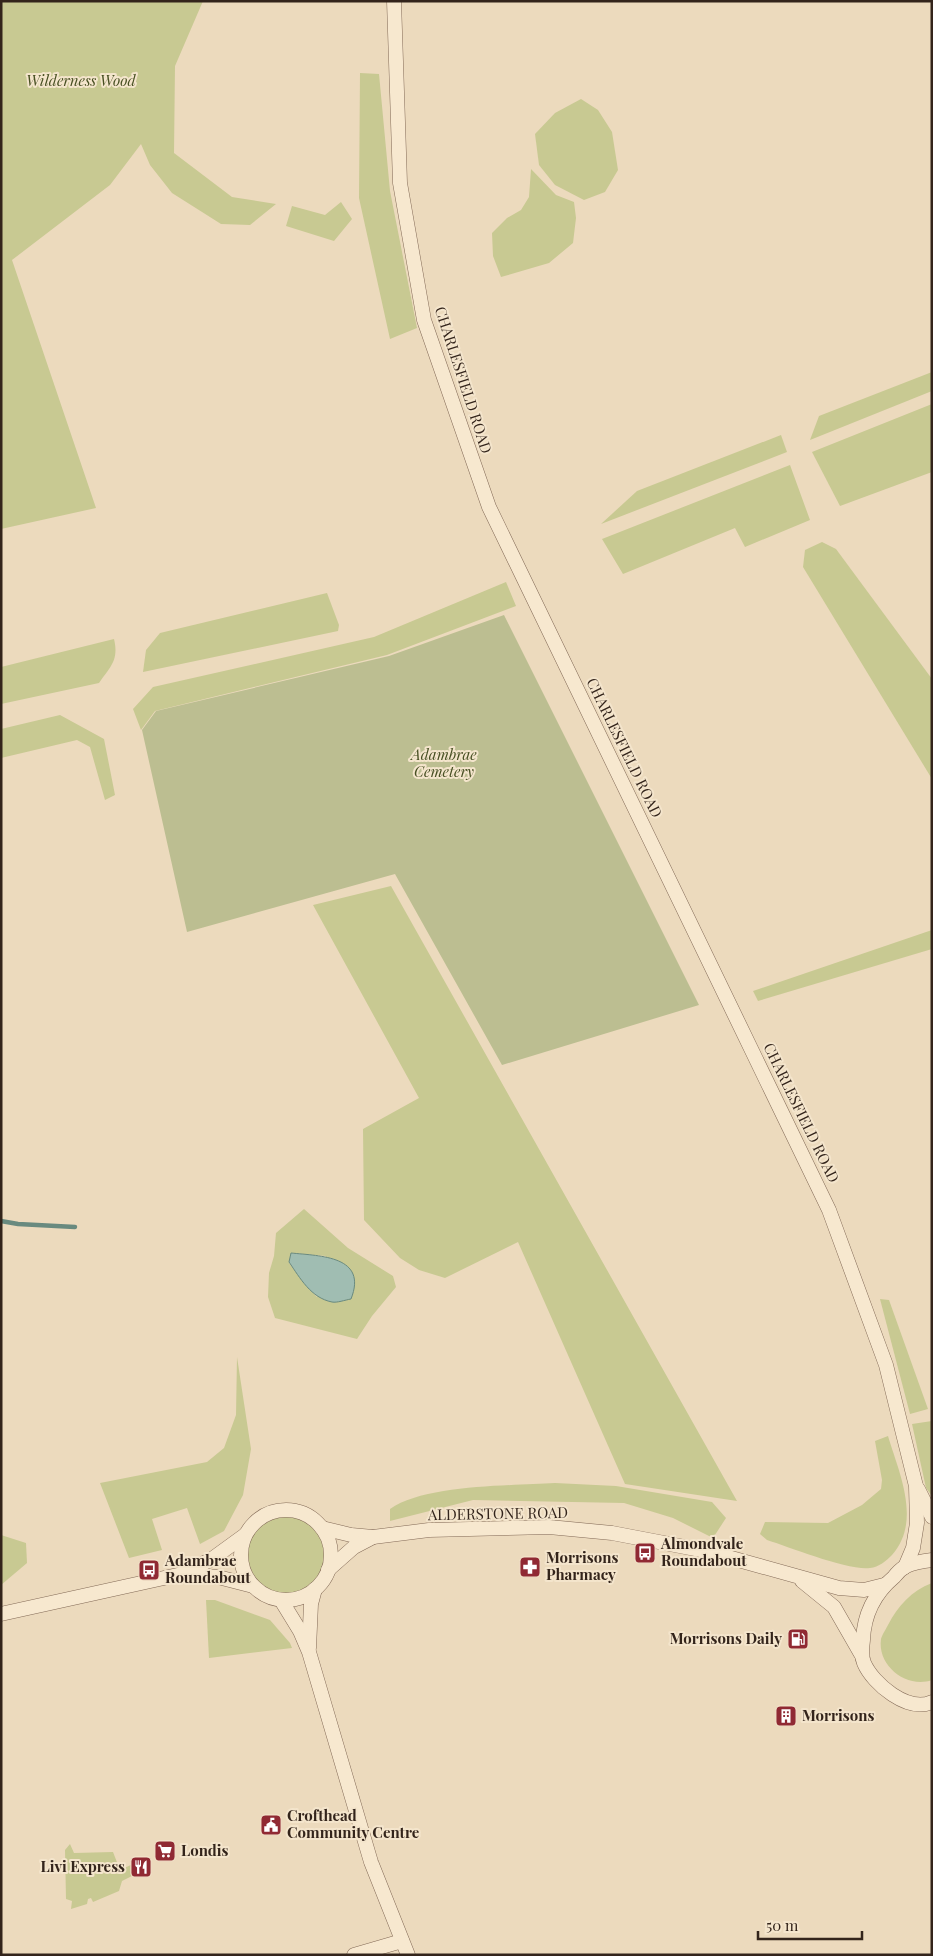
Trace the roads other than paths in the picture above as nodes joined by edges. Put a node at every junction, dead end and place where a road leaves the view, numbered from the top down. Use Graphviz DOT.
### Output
graph roads {
  1 [pos="394,1"];
  2 [pos="916,1486"];
  3 [pos="932,1517"];
  4 [pos="322,1528"];
  5 [pos="245,1535"];
  6 [pos="373,1537"];
  7 [pos="932,1560"];
  8 [pos="906,1566"];
  9 [pos="328,1570"];
  10 [pos="182,1574"];
  11 [pos="798,1578"];
  12 [pos="884,1585"];
  13 [pos="253,1586"];
  14 [pos="315,1589"];
  15 [pos="281,1600"];
  16 [pos="1,1614"];
  17 [pos="309,1652"];
  18 [pos="862,1655"];
  19 [pos="930,1706"];
  20 [pos="402,1941"];
  21 [pos="354,1955"];
  22 [pos="408,1955"];
  1 -- 2 [label="street, CHARLESFIELD ROAD"];
  2 -- 3 [label="street, CHARLESFIELD ROAD"];
  2 -- 8 [label="street, CHARLESFIELD ROAD"];
  4 -- 5 [label="street"];
  4 -- 6 [label="street, ALDERSTONE ROAD"];
  4 -- 9 [label="street"];
  5 -- 10 [label="street"];
  5 -- 13 [label="street"];
  6 -- 9 [label="street, ALDERSTONE ROAD"];
  6 -- 11 [label="street, ALDERSTONE ROAD"];
  7 -- 8 [label="street"];
  8 -- 12 [label="street"];
  9 -- 14 [label="street"];
  10 -- 13 [label="street"];
  10 -- 16 [label="street"];
  11 -- 12 [label="street, ALDERSTONE ROAD"];
  11 -- 18 [label="street, ALDERSTONE ROAD"];
  12 -- 18 [label="street"];
  13 -- 15 [label="street"];
  14 -- 15 [label="street"];
  14 -- 17 [label="street"];
  15 -- 17 [label="street"];
  17 -- 20 [label="street"];
  18 -- 19 [label="street"];
  20 -- 21 [label="street"];
  20 -- 22 [label="street"];
}
